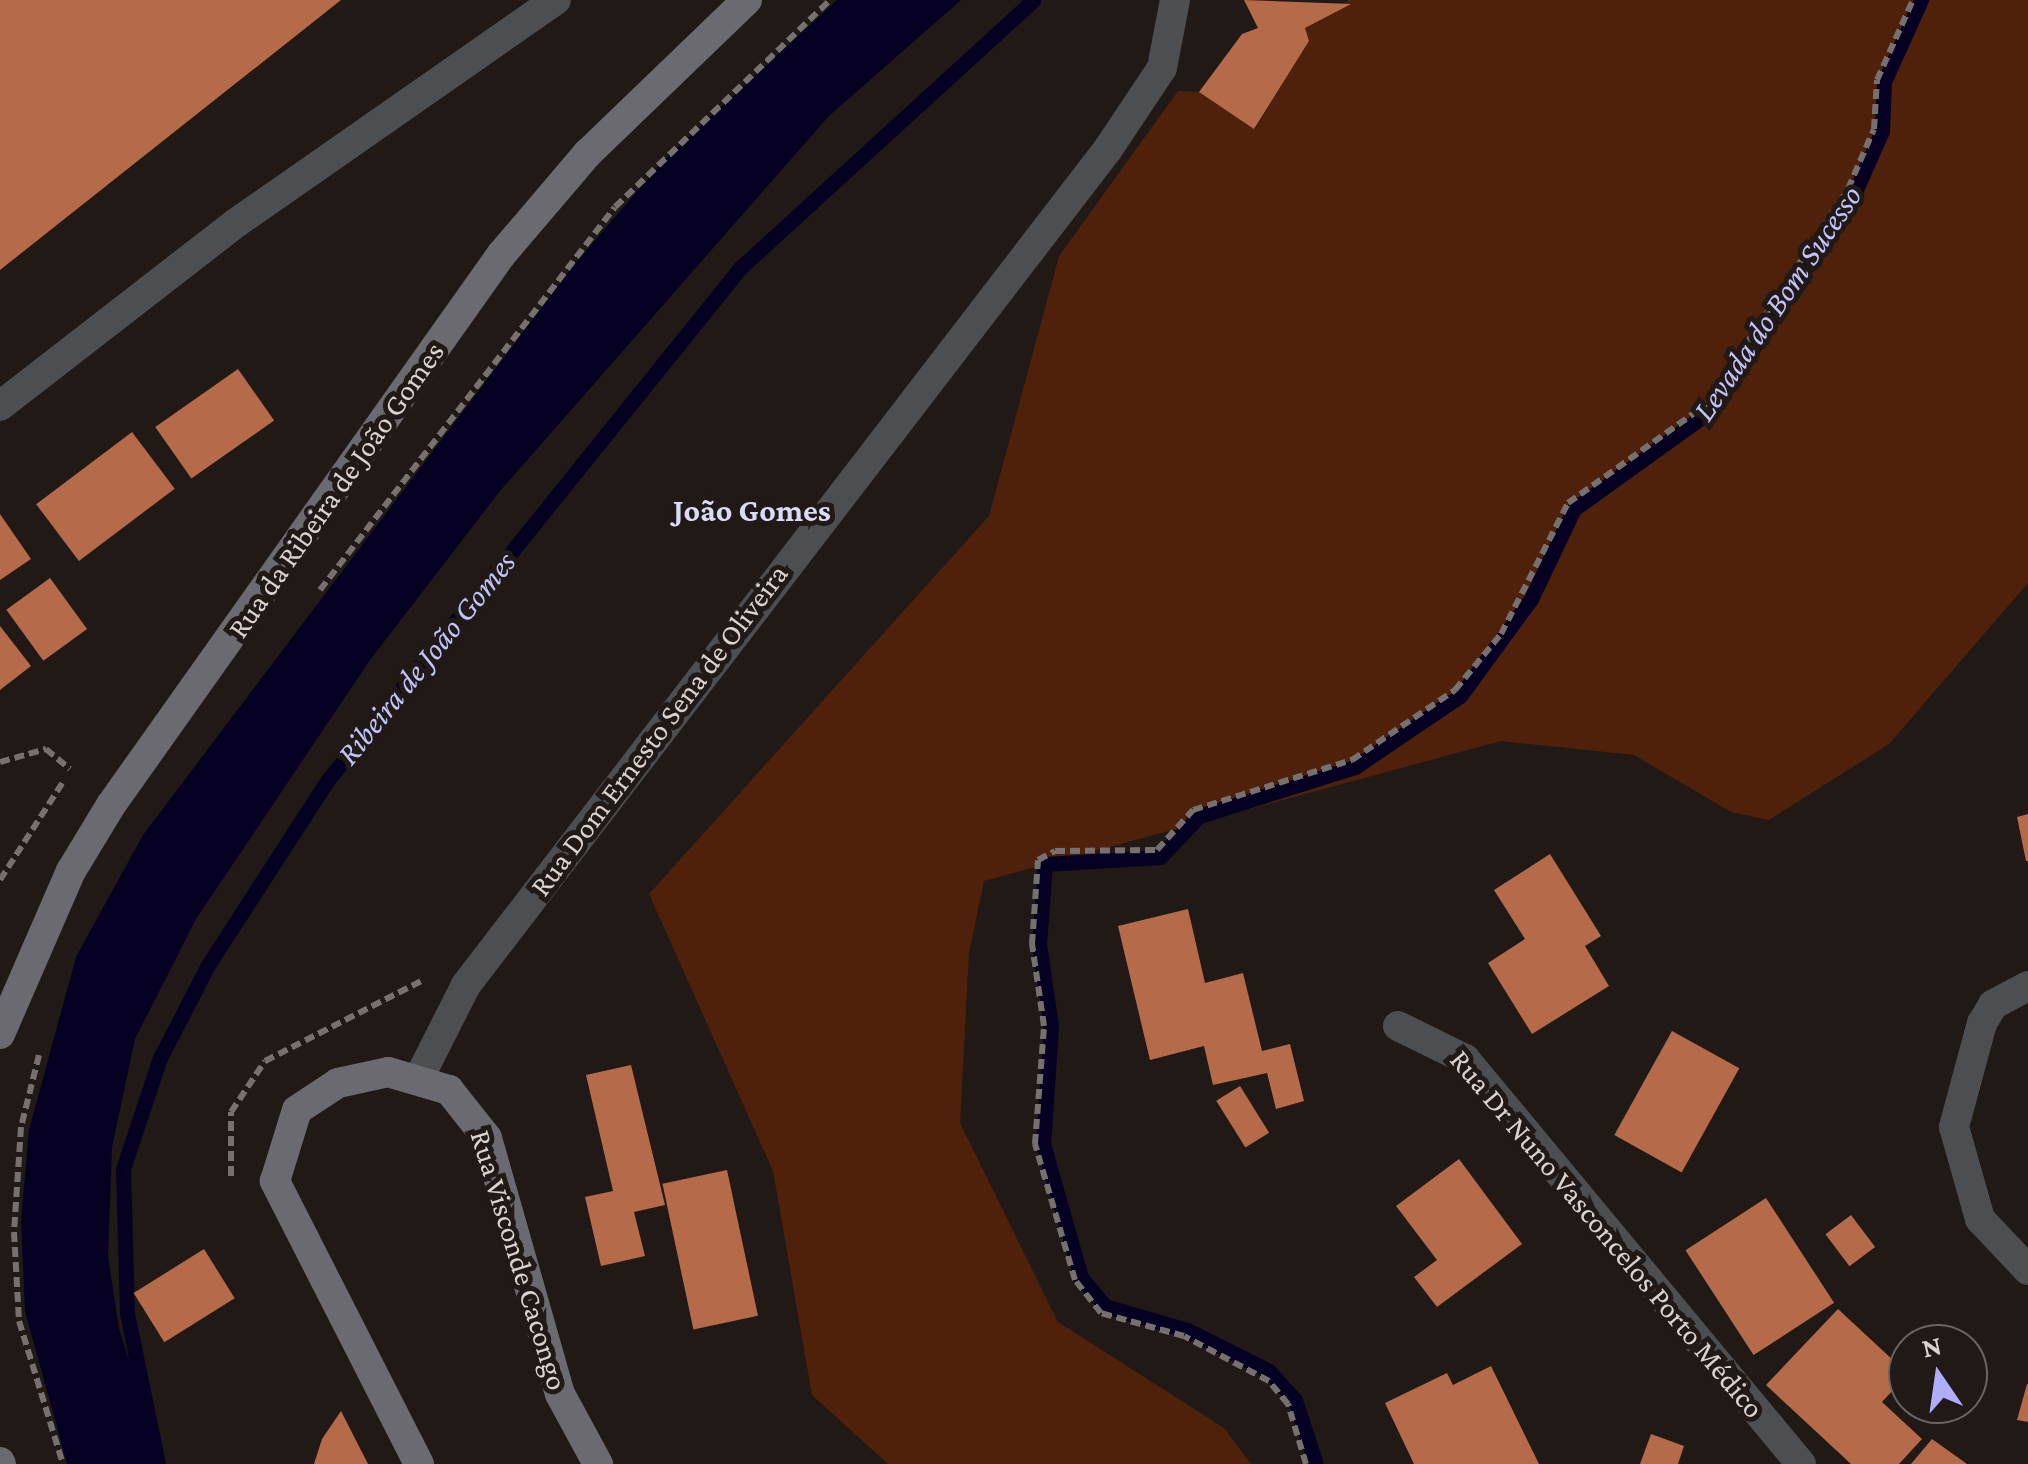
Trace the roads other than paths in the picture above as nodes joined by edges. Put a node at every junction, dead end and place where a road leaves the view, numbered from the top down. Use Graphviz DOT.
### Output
graph roads {
  1 [pos="556,0"];
  2 [pos="747,0"];
  3 [pos="1175,0"];
  4 [pos="0,406"];
  5 [pos="2028,986"];
  6 [pos="1398,1026"];
  7 [pos="0,1034"];
  8 [pos="420,1076"];
  9 [pos="2028,1270"];
  10 [pos="419,1464"];
  11 [pos="598,1464"];
  12 [pos="1800,1464"];
  1 -- 4 [label="street"];
  2 -- 7 [label="main road, Rua da Ribeira de João Gomes"];
  3 -- 8 [label="street, Rua Dom Ernesto Sena de Oliveira"];
  5 -- 9 [label="street"];
  6 -- 12 [label="street, Rua Dr Nuno Vasconcelos Porto Médico"];
  8 -- 10 [label="main road"];
  8 -- 11 [label="main road, Rua Visconde Cacongo"];
}
